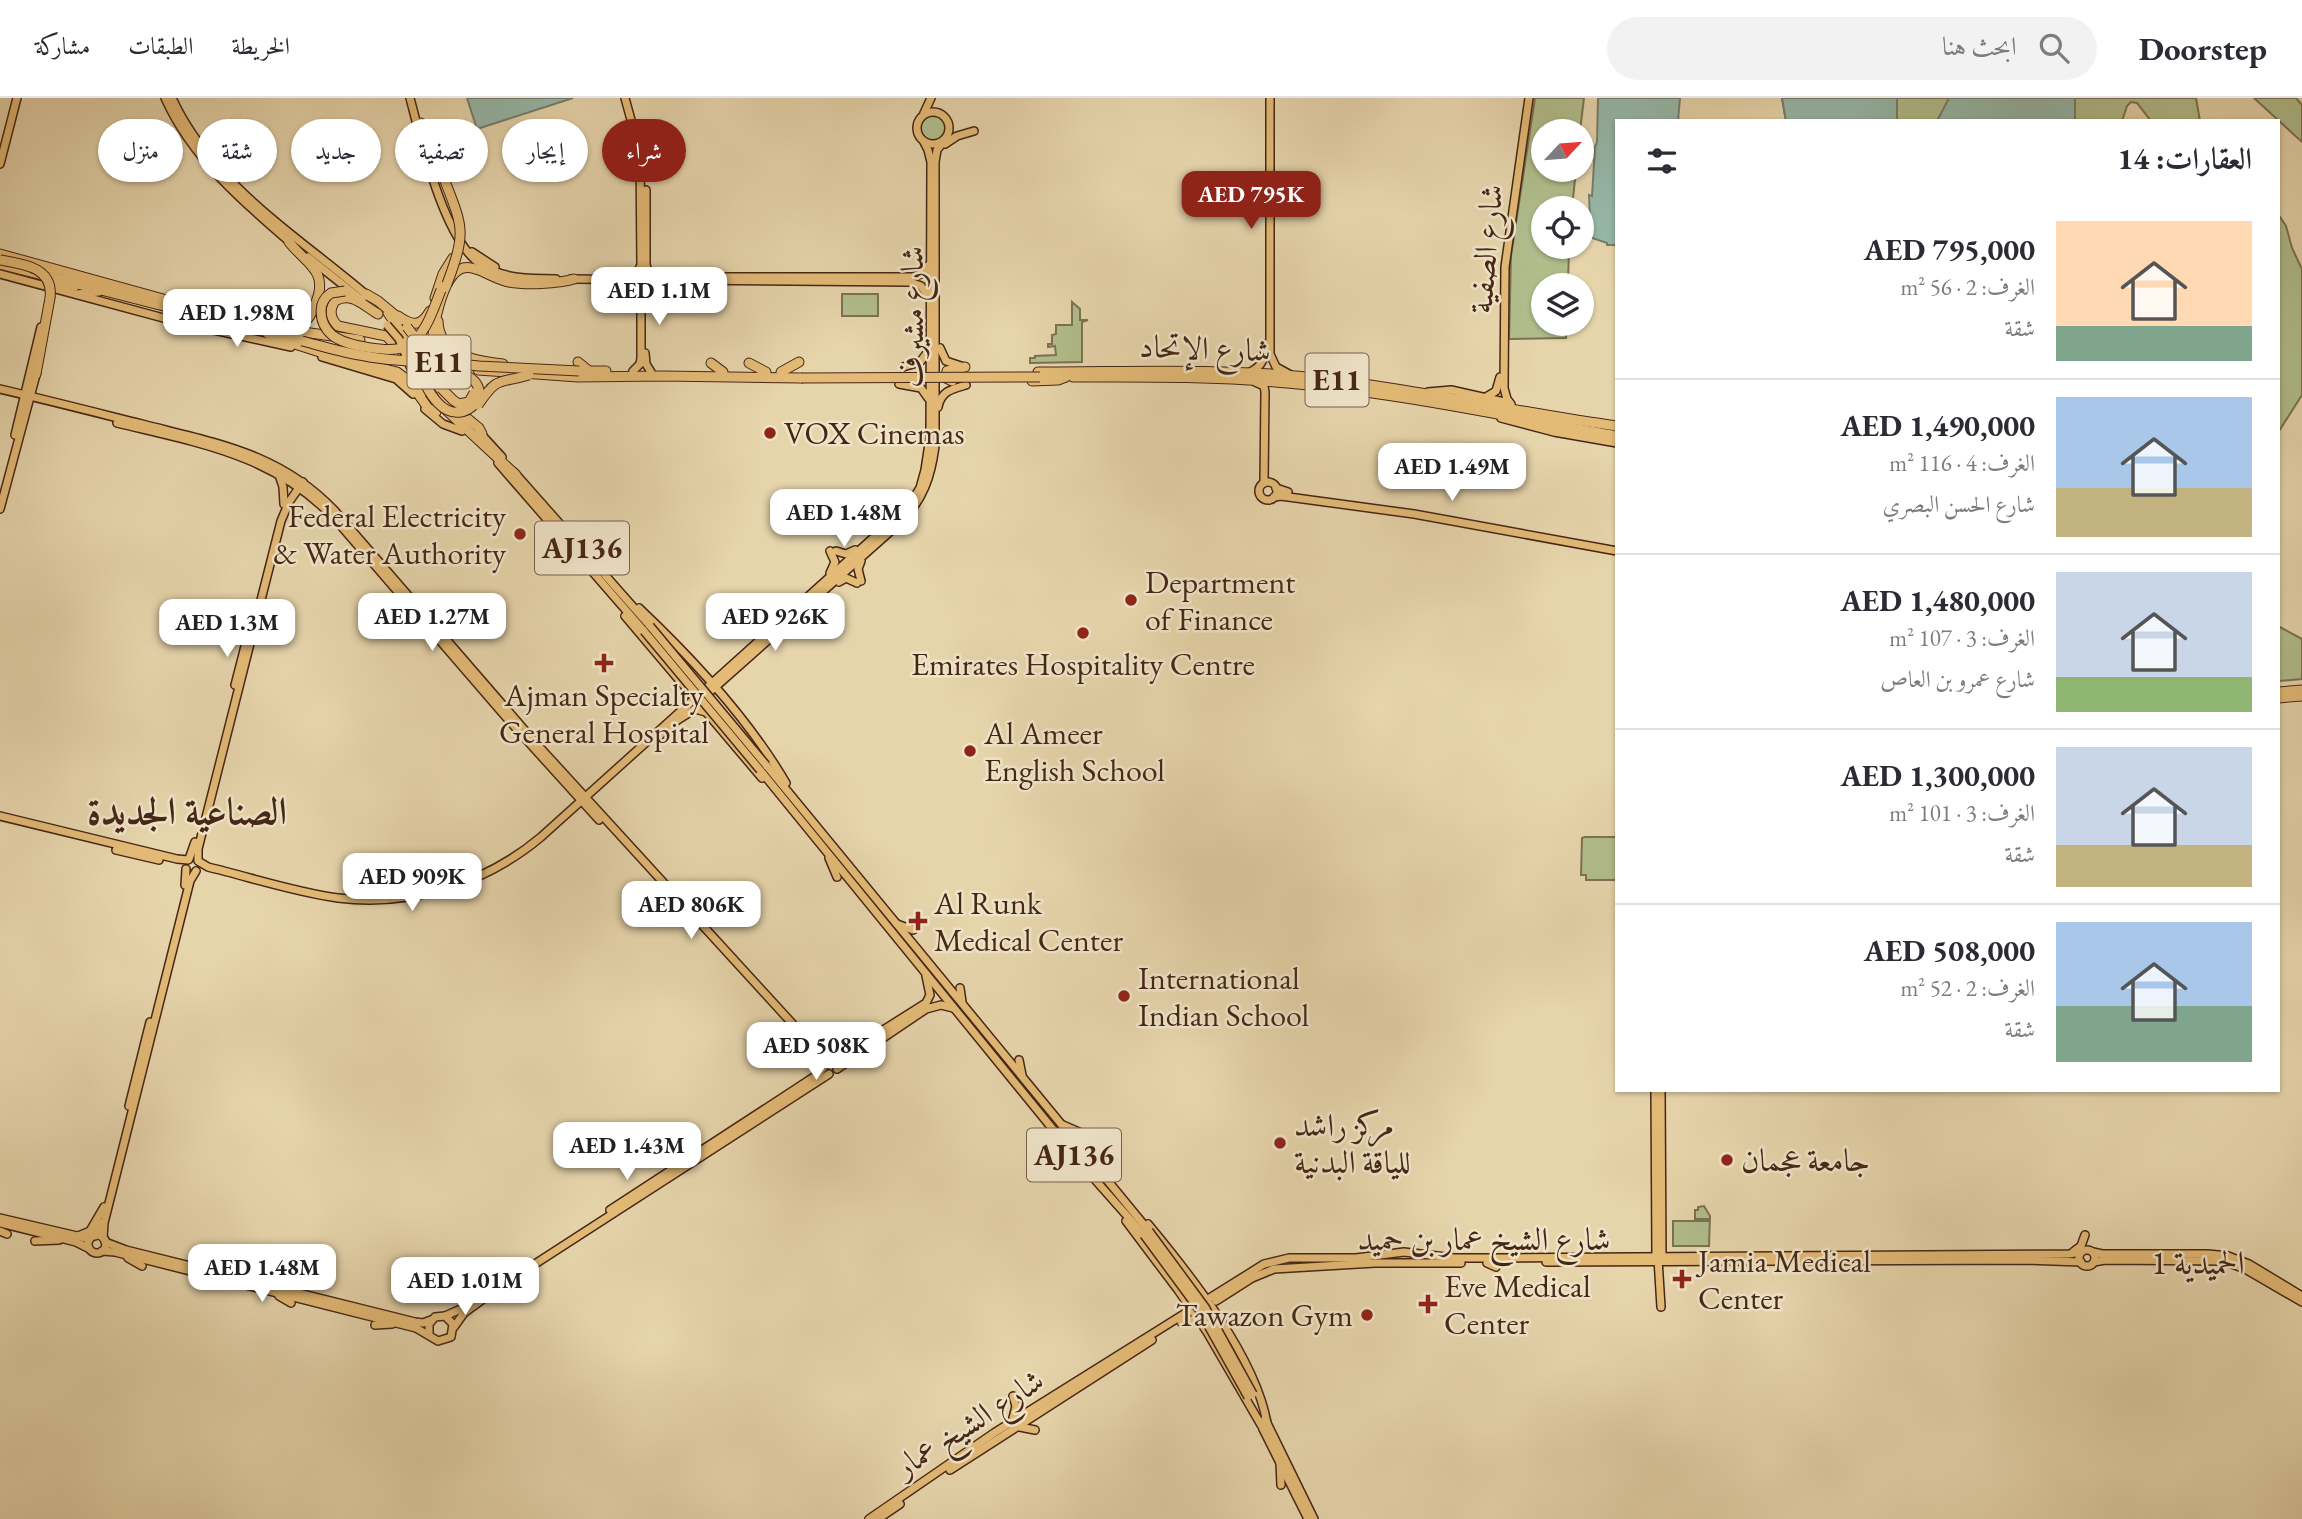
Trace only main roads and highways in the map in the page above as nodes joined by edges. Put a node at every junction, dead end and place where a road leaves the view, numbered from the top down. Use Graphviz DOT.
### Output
graph roads {
  1 [pos="14,98"];
  2 [pos="165,98"];
  3 [pos="412,98"];
  4 [pos="627,98"];
  5 [pos="933,98"];
  6 [pos="1267,98"];
  7 [pos="1527,98"];
  8 [pos="173,100"];
  9 [pos="183,106"];
  10 [pos="942,114"];
  11 [pos="8,115"];
  12 [pos="922,116"];
  13 [pos="420,119"];
  14 [pos="9,127"];
  15 [pos="974,131"];
  16 [pos="944,141"];
  17 [pos="924,142"];
  18 [pos="3,145"];
  19 [pos="197,147"];
  20 [pos="197,151"];
  21 [pos="0,164"];
  22 [pos="936,174"];
  23 [pos="224,182"];
  24 [pos="232,182"];
  25 [pos="440,182"];
  26 [pos="445,182"];
  27 [pos="256,220"];
  28 [pos="269,224"];
  29 [pos="454,234"];
  30 [pos="275,237"];
  31 [pos="289,242"];
  32 [pos="643,253"];
  33 [pos="453,258"];
  34 [pos="0,259"];
  35 [pos="929,264"];
  36 [pos="0,273"];
  37 [pos="828,273"];
  38 [pos="632,278"];
  39 [pos="652,278"];
  40 [pos="573,279"];
  41 [pos="43,281"];
  42 [pos="805,281"];
  43 [pos="63,290"];
  44 [pos="444,290"];
  45 [pos="99,292"];
  46 [pos="112,292"];
  47 [pos="75,294"];
  48 [pos="643,296"];
  49 [pos="181,297"];
  50 [pos="929,298"];
  51 [pos="366,299"];
  52 [pos="188,309"];
  53 [pos="388,314"];
  54 [pos="246,322"];
  55 [pos="928,324"];
  56 [pos="264,329"];
  57 [pos="229,332"];
  58 [pos="323,334"];
  59 [pos="410,341"];
  60 [pos="363,343"];
  61 [pos="398,347"];
  62 [pos="936,347"];
  63 [pos="643,353"];
  64 [pos="1268,358"];
  65 [pos="405,359"];
  66 [pos="799,362"];
  67 [pos="420,363"];
  68 [pos="496,363"];
  69 [pos="711,363"];
  70 [pos="748,363"];
  71 [pos="443,366"];
  72 [pos="903,367"];
  73 [pos="965,368"];
  74 [pos="544,370"];
  75 [pos="581,370"];
  76 [pos="634,371"];
  77 [pos="651,372"];
  78 [pos="723,372"];
  79 [pos="766,372"];
  80 [pos="781,372"];
  81 [pos="36,374"];
  82 [pos="933,374"];
  83 [pos="529,375"];
  84 [pos="802,375"];
  85 [pos="1039,375"];
  86 [pos="1251,376"];
  87 [pos="1293,376"];
  88 [pos="1066,377"];
  89 [pos="1276,382"];
  90 [pos="30,384"];
  91 [pos="899,384"];
  92 [pos="966,385"];
  93 [pos="1502,385"];
  94 [pos="441,388"];
  95 [pos="0,391"];
  96 [pos="11,394"];
  97 [pos="929,394"];
  98 [pos="27,398"];
  99 [pos="1407,398"];
  100 [pos="1484,400"];
  101 [pos="1388,401"];
  102 [pos="41,402"];
  103 [pos="1511,404"];
  104 [pos="929,407"];
  105 [pos="23,411"];
  106 [pos="436,412"];
  107 [pos="1494,414"];
  108 [pos="1533,417"];
  109 [pos="1615,430"];
  110 [pos="462,431"];
  111 [pos="1615,431"];
  112 [pos="1615,431"];
  113 [pos="936,432"];
  114 [pos="482,434"];
  115 [pos="1615,443"];
  116 [pos="279,474"];
  117 [pos="516,475"];
  118 [pos="1264,483"];
  119 [pos="299,484"];
  120 [pos="1274,486"];
  121 [pos="3,488"];
  122 [pos="920,494"];
  123 [pos="1274,497"];
  124 [pos="313,498"];
  125 [pos="286,505"];
  126 [pos="0,509"];
  127 [pos="1420,514"];
  128 [pos="896,527"];
  129 [pos="905,528"];
  130 [pos="587,538"];
  131 [pos="875,539"];
  132 [pos="1615,549"];
  133 [pos="1615,549"];
  134 [pos="871,553"];
  135 [pos="587,554"];
  136 [pos="845,562"];
  137 [pos="847,571"];
  138 [pos="391,586"];
  139 [pos="822,589"];
  140 [pos="607,590"];
  141 [pos="815,600"];
  142 [pos="414,603"];
  143 [pos="650,609"];
  144 [pos="649,626"];
  145 [pos="675,643"];
  146 [pos="245,644"];
  147 [pos="758,656"];
  148 [pos="683,657"];
  149 [pos="745,660"];
  150 [pos="697,665"];
  151 [pos="734,666"];
  152 [pos="244,667"];
  153 [pos="685,686"];
  154 [pos="2302,690"];
  155 [pos="706,692"];
  156 [pos="2280,692"];
  157 [pos="2302,696"];
  158 [pos="2280,698"];
  159 [pos="728,704"];
  160 [pos="709,714"];
  161 [pos="675,719"];
  162 [pos="734,720"];
  163 [pos="745,725"];
  164 [pos="224,728"];
  165 [pos="224,748"];
  166 [pos="763,768"];
  167 [pos="564,772"];
  168 [pos="608,776"];
  169 [pos="571,789"];
  170 [pos="797,802"];
  171 [pos="587,803"];
  172 [pos="576,808"];
  173 [pos="0,818"];
  174 [pos="799,818"];
  175 [pos="44,827"];
  176 [pos="34,829"];
  177 [pos="64,832"];
  178 [pos="55,834"];
  179 [pos="839,843"];
  180 [pos="826,851"];
  181 [pos="844,859"];
  182 [pos="192,860"];
  183 [pos="186,868"];
  184 [pos="196,871"];
  185 [pos="837,877"];
  186 [pos="896,923"];
  187 [pos="878,927"];
  188 [pos="913,930"];
  189 [pos="707,934"];
  190 [pos="893,934"];
  191 [pos="925,972"];
  192 [pos="960,988"];
  193 [pos="929,1005"];
  194 [pos="918,1008"];
  195 [pos="960,1008"];
  196 [pos="905,1010"];
  197 [pos="153,1013"];
  198 [pos="911,1019"];
  199 [pos="154,1028"];
  200 [pos="906,1028"];
  201 [pos="867,1035"];
  202 [pos="862,1044"];
  203 [pos="866,1053"];
  204 [pos="854,1056"];
  205 [pos="1019,1060"];
  206 [pos="830,1064"];
  207 [pos="1001,1065"];
  208 [pos="1002,1077"];
  209 [pos="1024,1079"];
  210 [pos="784,1090"];
  211 [pos="801,1090"];
  212 [pos="1655,1092"];
  213 [pos="1661,1092"];
  214 [pos="131,1094"];
  215 [pos="1022,1098"];
  216 [pos="779,1105"];
  217 [pos="1035,1106"];
  218 [pos="772,1115"];
  219 [pos="1058,1122"];
  220 [pos="129,1125"];
  221 [pos="1651,1131"];
  222 [pos="1079,1132"];
  223 [pos="711,1138"];
  224 [pos="1661,1138"];
  225 [pos="719,1150"];
  226 [pos="702,1152"];
  227 [pos="684,1162"];
  228 [pos="670,1164"];
  229 [pos="1082,1165"];
  230 [pos="1085,1176"];
  231 [pos="648,1185"];
  232 [pos="657,1185"];
  233 [pos="632,1189"];
  234 [pos="1120,1195"];
  235 [pos="649,1196"];
  236 [pos="1656,1202"];
  237 [pos="105,1210"];
  238 [pos="621,1214"];
  239 [pos="0,1216"];
  240 [pos="606,1218"];
  241 [pos="0,1223"];
  242 [pos="1658,1233"];
  243 [pos="1143,1234"];
  244 [pos="70,1238"];
  245 [pos="1167,1239"];
  246 [pos="35,1241"];
  247 [pos="96,1241"];
  248 [pos="1423,1248"];
  249 [pos="558,1249"];
  250 [pos="1170,1250"];
  251 [pos="102,1251"];
  252 [pos="1375,1251"];
  253 [pos="132,1252"];
  254 [pos="2081,1252"];
  255 [pos="2093,1252"];
  256 [pos="1309,1253"];
  257 [pos="1331,1253"];
  258 [pos="1492,1253"];
  259 [pos="122,1254"];
  260 [pos="2054,1254"];
  261 [pos="2119,1254"];
  262 [pos="1433,1255"];
  263 [pos="1712,1255"];
  264 [pos="1978,1255"];
  265 [pos="1614,1256"];
  266 [pos="178,1257"];
  267 [pos="160,1258"];
  268 [pos="1301,1258"];
  269 [pos="1363,1258"];
  270 [pos="1503,1258"];
  271 [pos="1339,1259"];
  272 [pos="1637,1259"];
  273 [pos="1659,1259"];
  274 [pos="1682,1259"];
  275 [pos="1388,1260"];
  276 [pos="1537,1260"];
  277 [pos="1565,1260"];
  278 [pos="1813,1260"];
  279 [pos="1940,1260"];
  280 [pos="2037,1260"];
  281 [pos="550,1261"];
  282 [pos="1849,1261"];
  283 [pos="1866,1261"];
  284 [pos="1318,1262"];
  285 [pos="2081,1262"];
  286 [pos="2094,1262"];
  287 [pos="1443,1263"];
  288 [pos="1488,1263"];
  289 [pos="1930,1265"];
  290 [pos="1983,1265"];
  291 [pos="2045,1265"];
  292 [pos="142,1266"];
  293 [pos="514,1266"];
  294 [pos="1822,1266"];
  295 [pos="1840,1266"];
  296 [pos="1874,1266"];
  297 [pos="1496,1267"];
  298 [pos="1375,1268"];
  299 [pos="1433,1268"];
  300 [pos="1238,1273"];
  301 [pos="1248,1273"];
  302 [pos="247,1274"];
  303 [pos="1189,1274"];
  304 [pos="503,1280"];
  305 [pos="227,1281"];
  306 [pos="207,1282"];
  307 [pos="1172,1282"];
  308 [pos="264,1284"];
  309 [pos="1230,1288"];
  310 [pos="310,1290"];
  311 [pos="273,1293"];
  312 [pos="299,1293"];
  313 [pos="480,1294"];
  314 [pos="2302,1296"];
  315 [pos="468,1297"];
  316 [pos="2302,1302"];
  317 [pos="291,1303"];
  318 [pos="480,1306"];
  319 [pos="1203,1306"];
  320 [pos="330,1307"];
  321 [pos="471,1307"];
  322 [pos="1661,1307"];
  323 [pos="309,1308"];
  324 [pos="385,1308"];
  325 [pos="445,1316"];
  326 [pos="432,1319"];
  327 [pos="1180,1320"];
  328 [pos="403,1322"];
  329 [pos="1200,1323"];
  330 [pos="1222,1323"];
  331 [pos="375,1325"];
  332 [pos="454,1327"];
  333 [pos="1207,1332"];
  334 [pos="429,1334"];
  335 [pos="1097,1369"];
  336 [pos="1231,1374"];
  337 [pos="1231,1384"];
  338 [pos="1013,1396"];
  339 [pos="1041,1413"];
  340 [pos="1012,1422"];
  341 [pos="1020,1427"];
  342 [pos="1266,1427"];
  343 [pos="1280,1462"];
  344 [pos="946,1473"];
  345 [pos="1280,1485"];
  346 [pos="869,1519"];
  347 [pos="878,1519"];
  348 [pos="1308,1519"];
  349 [pos="1314,1519"];
  1 -- 11 [label="main road"];
  1 -- 14 [label="main road"];
  2 -- 20 [label="main road, AJ136"];
  3 -- 13 [label="main road"];
  3 -- 29 [label="main road"];
  4 -- 32 [label="main road"];
  5 -- 10 [label="main road"];
  5 -- 12 [label="main road"];
  6 -- 64 [label="main road"];
  7 -- 93 [label="main road, شارع الصفية"];
  8 -- 9 [label="main road"];
  8 -- 19 [label="main road, AJ136"];
  10 -- 12 [label="main road"];
  10 -- 16 [label="main road"];
  11 -- 14 [label="main road"];
  11 -- 18 [label="main road"];
  12 -- 17 [label="main road"];
  14 -- 18 [label="main road"];
  15 -- 22 [label="main road"];
  16 -- 17 [label="main road"];
  16 -- 22 [label="main road, شارع مشيرف"];
  17 -- 35 [label="main road, شارع مشيرف"];
  18 -- 21 [label="main road"];
  22 -- 62 [label="main road, شارع مشيرف"];
  23 -- 28 [label="main road, AJ136"];
  24 -- 51 [label="main road, AJ136"];
  25 -- 38 [label="main road"];
  26 -- 44 [label="highway, bridge"];
  27 -- 28 [label="main road"];
  28 -- 30 [label="main road"];
  28 -- 31 [label="main road, AJ136"];
  29 -- 33 [label="highway"];
  29 -- 40 [label="main road"];
  31 -- 51 [label="main road, AJ136"];
  31 -- 54 [label="highway"];
  32 -- 38 [label="main road"];
  32 -- 39 [label="main road"];
  33 -- 44 [label="highway"];
  33 -- 53 [label="highway"];
  34 -- 41 [label="highway, E11"];
  34 -- 41 [label="highway, bridge"];
  35 -- 37 [label="main road"];
  35 -- 50 [label="main road, شارع مشيرف"];
  36 -- 41 [label="main road"];
  37 -- 39 [label="main road"];
  37 -- 42 [label="main road"];
  38 -- 39 [label="main road"];
  38 -- 40 [label="main road"];
  38 -- 48 [label="main road"];
  39 -- 42 [label="main road"];
  39 -- 48 [label="main road"];
  40 -- 44 [label="highway"];
  41 -- 43 [label="main road"];
  41 -- 43 [label="main road"];
  41 -- 45 [label="main road"];
  41 -- 46 [label="highway, E11"];
  41 -- 52 [label="highway, E11"];
  41 -- 81 [label="highway"];
  41 -- 90 [label="main road"];
  42 -- 50 [label="main road"];
  43 -- 47 [label="main road"];
  44 -- 59 [label="highway, bridge"];
  44 -- 68 [label="highway"];
  44 -- 94 [label="highway"];
  45 -- 46 [label="main road"];
  45 -- 47 [label="main road"];
  46 -- 52 [label="highway, E11"];
  47 -- 57 [label="main road"];
  48 -- 63 [label="main road"];
  48 -- 63 [label="main road"];
  49 -- 52 [label="highway"];
  50 -- 55 [label="main road, شارع مشيرف"];
  51 -- 53 [label="highway"];
  51 -- 53 [label="main road, AJ136"];
  51 -- 60 [label="highway, bridge"];
  52 -- 54 [label="highway, E11"];
  52 -- 56 [label="highway, E11"];
  52 -- 57 [label="highway"];
  53 -- 59 [label="highway"];
  53 -- 61 [label="highway"];
  53 -- 65 [label="main road, AJ136, bridge"];
  53 -- 67 [label="main road, AJ136"];
  53 -- 68 [label="highway, bridge"];
  54 -- 56 [label="highway, E11"];
  55 -- 72 [label="main road"];
  55 -- 82 [label="main road"];
  56 -- 58 [label="highway"];
  56 -- 65 [label="highway, E11, bridge"];
  56 -- 106 [label="highway"];
  57 -- 110 [label="main road"];
  58 -- 60 [label="highway"];
  58 -- 61 [label="highway"];
  59 -- 60 [label="highway, bridge"];
  59 -- 67 [label="highway, bridge"];
  60 -- 65 [label="highway, bridge"];
  61 -- 67 [label="highway"];
  62 -- 73 [label="main road"];
  62 -- 82 [label="main road, شارع مشيرف"];
  63 -- 76 [label="main road"];
  63 -- 77 [label="main road"];
  64 -- 86 [label="main road"];
  64 -- 87 [label="main road"];
  65 -- 71 [label="highway, E11, bridge"];
  65 -- 74 [label="highway, E11, bridge"];
  65 -- 83 [label="highway, bridge"];
  65 -- 94 [label="highway, bridge"];
  65 -- 106 [label="main road, AJ136"];
  66 -- 80 [label="highway"];
  67 -- 71 [label="highway, bridge"];
  67 -- 114 [label="main road, AJ136"];
  67 -- 117 [label="highway"];
  68 -- 74 [label="highway, bridge"];
  69 -- 78 [label="highway"];
  70 -- 79 [label="highway"];
  71 -- 83 [label="highway, E11, bridge"];
  73 -- 88 [label="highway"];
  74 -- 75 [label="highway, E11, bridge"];
  75 -- 76 [label="highway, E11"];
  75 -- 83 [label="highway, E11"];
  75 -- 84 [label="highway, E11"];
  76 -- 77 [label="highway, E11"];
  77 -- 78 [label="highway, E11"];
  78 -- 79 [label="highway, E11"];
  79 -- 80 [label="highway, E11"];
  80 -- 84 [label="highway, E11"];
  81 -- 90 [label="main road"];
  82 -- 97 [label="main road, شارع مشيرف"];
  82 -- 113 [label="main road, شارع مشيرف"];
  84 -- 85 [label="highway, E11, bridge"];
  85 -- 86 [label="highway, شارع الإتحاد / E11"];
  85 -- 88 [label="highway, شارع الإتحاد / E11"];
  86 -- 87 [label="highway, شارع الإتحاد / E11"];
  86 -- 88 [label="highway, شارع الإتحاد / E11"];
  86 -- 89 [label="highway, شارع الإتحاد / E11"];
  86 -- 118 [label="main road"];
  87 -- 100 [label="highway, شارع الإتحاد / E11"];
  89 -- 99 [label="highway, شارع الإتحاد / E11"];
  89 -- 120 [label="main road"];
  90 -- 96 [label="main road"];
  90 -- 98 [label="main road"];
  90 -- 102 [label="main road"];
  91 -- 104 [label="main road"];
  92 -- 113 [label="main road"];
  93 -- 100 [label="main road"];
  93 -- 103 [label="main road, شارع الصفية"];
  94 -- 114 [label="highway"];
  95 -- 96 [label="main road"];
  96 -- 98 [label="main road"];
  96 -- 105 [label="main road"];
  97 -- 104 [label="main road, شارع مشيرف"];
  97 -- 113 [label="main road"];
  98 -- 102 [label="main road"];
  98 -- 105 [label="main road"];
  99 -- 101 [label="highway"];
  99 -- 107 [label="highway, شارع الإتحاد / E11"];
  100 -- 103 [label="main road"];
  100 -- 108 [label="highway, شارع الإتحاد / E11"];
  100 -- 111 [label="highway"];
  102 -- 105 [label="main road"];
  102 -- 116 [label="main road"];
  102 -- 119 [label="main road"];
  103 -- 108 [label="main road"];
  104 -- 122 [label="main road, شارع مشيرف"];
  105 -- 121 [label="main road"];
  105 -- 121 [label="main road"];
  106 -- 110 [label="main road, AJ136"];
  107 -- 108 [label="highway, شارع الإتحاد / E11"];
  107 -- 115 [label="main road"];
  108 -- 109 [label="highway, شارع الإتحاد / E11"];
  108 -- 112 [label="highway, شارع الإتحاد / E11"];
  110 -- 140 [label="main road, AJ136"];
  113 -- 122 [label="main road, شارع مشيرف"];
  114 -- 117 [label="main road, AJ136"];
  116 -- 119 [label="main road"];
  116 -- 125 [label="main road"];
  117 -- 135 [label="main road, AJ136"];
  118 -- 120 [label="main road"];
  118 -- 123 [label="main road"];
  119 -- 124 [label="main road"];
  119 -- 125 [label="main road"];
  119 -- 142 [label="main road"];
  120 -- 123 [label="main road"];
  120 -- 127 [label="main road"];
  121 -- 126 [label="main road"];
  122 -- 128 [label="main road"];
  122 -- 131 [label="main road"];
  123 -- 127 [label="main road"];
  124 -- 125 [label="main road"];
  124 -- 138 [label="main road"];
  125 -- 146 [label="main road"];
  125 -- 152 [label="main road"];
  127 -- 132 [label="main road"];
  127 -- 133 [label="main road"];
  128 -- 129 [label="main road"];
  128 -- 131 [label="main road"];
  130 -- 135 [label="main road"];
  131 -- 134 [label="main road"];
  131 -- 136 [label="main road"];
  131 -- 137 [label="main road"];
  131 -- 139 [label="main road"];
  134 -- 137 [label="main road"];
  134 -- 139 [label="main road"];
  135 -- 144 [label="main road, AJ136"];
  136 -- 139 [label="main road"];
  136 -- 141 [label="main road"];
  137 -- 139 [label="main road"];
  138 -- 142 [label="main road"];
  138 -- 169 [label="main road"];
  139 -- 141 [label="main road"];
  139 -- 151 [label="main road"];
  140 -- 144 [label="main road, AJ136"];
  140 -- 153 [label="main road"];
  141 -- 149 [label="main road"];
  142 -- 167 [label="main road"];
  143 -- 144 [label="main road"];
  144 -- 145 [label="main road"];
  144 -- 166 [label="main road, AJ136, bridge"];
  145 -- 148 [label="main road"];
  145 -- 150 [label="main road"];
  146 -- 152 [label="main road"];
  146 -- 164 [label="main road"];
  147 -- 149 [label="main road"];
  149 -- 151 [label="main road"];
  150 -- 151 [label="main road"];
  150 -- 155 [label="main road"];
  150 -- 155 [label="main road"];
  151 -- 155 [label="main road"];
  151 -- 159 [label="main road"];
  152 -- 165 [label="main road"];
  153 -- 155 [label="main road"];
  153 -- 161 [label="main road"];
  154 -- 156 [label="highway"];
  155 -- 159 [label="main road"];
  155 -- 160 [label="main road"];
  155 -- 161 [label="main road"];
  157 -- 158 [label="highway"];
  159 -- 163 [label="main road"];
  160 -- 161 [label="main road"];
  160 -- 174 [label="main road"];
  161 -- 168 [label="main road"];
  161 -- 171 [label="main road"];
  162 -- 163 [label="main road"];
  163 -- 170 [label="main road"];
  164 -- 165 [label="main road"];
  164 -- 182 [label="main road"];
  165 -- 182 [label="main road"];
  166 -- 170 [label="main road, AJ136"];
  166 -- 174 [label="main road, AJ136"];
  167 -- 168 [label="main road"];
  167 -- 171 [label="main road"];
  168 -- 171 [label="main road"];
  169 -- 171 [label="main road"];
  169 -- 172 [label="main road"];
  170 -- 181 [label="main road, AJ136"];
  171 -- 172 [label="main road"];
  171 -- 172 [label="main road"];
  171 -- 189 [label="main road"];
  171 -- 189 [label="main road"];
  172 -- 182 [label="main road"];
  172 -- 184 [label="main road"];
  173 -- 175 [label="main road"];
  173 -- 176 [label="main road"];
  174 -- 180 [label="main road, AJ136"];
  175 -- 176 [label="main road"];
  175 -- 177 [label="main road"];
  176 -- 178 [label="main road"];
  177 -- 178 [label="main road"];
  177 -- 182 [label="main road"];
  178 -- 183 [label="main road"];
  179 -- 181 [label="main road"];
  180 -- 185 [label="main road"];
  180 -- 190 [label="main road, AJ136"];
  181 -- 186 [label="main road, AJ136"];
  182 -- 183 [label="main road"];
  182 -- 184 [label="main road"];
  183 -- 184 [label="main road"];
  183 -- 197 [label="main road"];
  184 -- 199 [label="main road"];
  186 -- 188 [label="main road"];
  186 -- 195 [label="main road, AJ136"];
  187 -- 190 [label="main road"];
  189 -- 206 [label="main road"];
  189 -- 206 [label="main road"];
  190 -- 191 [label="main road, AJ136"];
  191 -- 193 [label="main road"];
  191 -- 195 [label="main road, AJ136"];
  192 -- 195 [label="main road"];
  193 -- 194 [label="main road"];
  193 -- 195 [label="main road"];
  193 -- 198 [label="main road"];
  194 -- 196 [label="main road"];
  194 -- 202 [label="main road"];
  195 -- 207 [label="main road, AJ136"];
  195 -- 209 [label="main road, AJ136"];
  197 -- 199 [label="main road"];
  197 -- 214 [label="main road"];
  198 -- 200 [label="main road"];
  198 -- 204 [label="main road"];
  199 -- 220 [label="main road"];
  201 -- 202 [label="main road"];
  202 -- 206 [label="main road"];
  203 -- 204 [label="main road"];
  204 -- 206 [label="main road"];
  205 -- 209 [label="main road"];
  206 -- 211 [label="main road"];
  206 -- 211 [label="main road"];
  207 -- 208 [label="main road"];
  207 -- 217 [label="main road, AJ136"];
  209 -- 219 [label="main road, AJ136"];
  210 -- 211 [label="main road"];
  211 -- 216 [label="main road"];
  211 -- 226 [label="main road"];
  212 -- 224 [label="main road"];
  213 -- 224 [label="main road"];
  214 -- 220 [label="main road"];
  214 -- 237 [label="main road"];
  215 -- 217 [label="main road"];
  216 -- 218 [label="main road"];
  216 -- 226 [label="main road"];
  217 -- 229 [label="main road, AJ136"];
  219 -- 222 [label="main road"];
  219 -- 234 [label="main road, AJ136"];
  220 -- 237 [label="main road"];
  221 -- 224 [label="main road"];
  223 -- 226 [label="main road"];
  224 -- 236 [label="main road"];
  224 -- 242 [label="main road"];
  225 -- 226 [label="main road"];
  226 -- 227 [label="main road"];
  226 -- 232 [label="main road"];
  227 -- 228 [label="main road"];
  227 -- 231 [label="main road"];
  229 -- 230 [label="main road"];
  229 -- 243 [label="main road, AJ136"];
  231 -- 233 [label="main road"];
  231 -- 304 [label="main road"];
  232 -- 235 [label="main road"];
  232 -- 240 [label="main road"];
  234 -- 243 [label="main road, AJ136"];
  234 -- 250 [label="main road"];
  236 -- 242 [label="main road"];
  236 -- 273 [label="main road"];
  237 -- 244 [label="main road"];
  237 -- 247 [label="main road"];
  237 -- 253 [label="main road"];
  238 -- 240 [label="main road"];
  239 -- 244 [label="main road"];
  240 -- 249 [label="main road"];
  241 -- 244 [label="main road"];
  242 -- 272 [label="main road"];
  242 -- 273 [label="main road"];
  242 -- 274 [label="main road"];
  243 -- 307 [label="main road"];
  243 -- 342 [label="main road, AJ136, bridge"];
  244 -- 246 [label="main road"];
  244 -- 247 [label="main road"];
  245 -- 250 [label="main road"];
  247 -- 251 [label="main road"];
  247 -- 251 [label="main road"];
  247 -- 253 [label="main road"];
  248 -- 262 [label="main road"];
  249 -- 281 [label="main road"];
  249 -- 321 [label="main road"];
  250 -- 303 [label="main road"];
  251 -- 259 [label="main road"];
  252 -- 269 [label="main road"];
  253 -- 267 [label="main road"];
  254 -- 255 [label="main road"];
  254 -- 260 [label="main road, شارع الشيخ عمار بن حميد"];
  254 -- 285 [label="main road"];
  255 -- 261 [label="main road"];
  255 -- 286 [label="main road"];
  256 -- 268 [label="main road"];
  257 -- 271 [label="main road"];
  258 -- 270 [label="main road"];
  259 -- 292 [label="main road"];
  259 -- 305 [label="main road"];
  260 -- 261 [label="main road"];
  260 -- 264 [label="main road, شارع الشيخ عمار بن حميد"];
  261 -- 314 [label="main road"];
  262 -- 270 [label="main road, شارع الشيخ عمار بن حميد"];
  262 -- 275 [label="main road, شارع الشيخ عمار بن حميد"];
  263 -- 264 [label="main road, شارع الشيخ عمار بن حميد"];
  263 -- 273 [label="main road"];
  263 -- 274 [label="main road, شارع الشيخ عمار بن حميد"];
  264 -- 279 [label="main road, شارع الشيخ عمار بن حميد"];
  264 -- 280 [label="main road, شارع الشيخ عمار بن حميد"];
  264 -- 290 [label="main road"];
  265 -- 272 [label="main road, شارع الشيخ عمار بن حميد"];
  265 -- 273 [label="main road"];
  265 -- 277 [label="main road, شارع الشيخ عمار بن حميد"];
  265 -- 277 [label="main road, شارع الشيخ عمار بن حميد"];
  266 -- 267 [label="main road"];
  267 -- 308 [label="main road"];
  268 -- 284 [label="main road, شارع الشيخ عمار بن حميد"];
  268 -- 301 [label="main road, شارع الشيخ عمار بن حميد"];
  269 -- 271 [label="main road, شارع الشيخ عمار بن حميد"];
  269 -- 275 [label="main road, شارع الشيخ عمار بن حميد"];
  270 -- 276 [label="main road, شارع الشيخ عمار بن حميد"];
  271 -- 284 [label="main road, شارع الشيخ عمار بن حميد"];
  272 -- 273 [label="main road, شارع الشيخ عمار بن حميد"];
  272 -- 274 [label="main road"];
  273 -- 274 [label="main road, شارع الشيخ عمار بن حميد"];
  273 -- 322 [label="main road"];
  274 -- 278 [label="main road, شارع الشيخ عمار بن حميد"];
  275 -- 284 [label="main road, شارع الشيخ عمار بن حميد"];
  275 -- 287 [label="main road, شارع الشيخ عمار بن حميد"];
  275 -- 298 [label="main road"];
  276 -- 277 [label="main road, شارع الشيخ عمار بن حميد"];
  276 -- 288 [label="main road, شارع الشيخ عمار بن حميد"];
  278 -- 282 [label="main road, شارع الشيخ عمار بن حميد"];
  278 -- 294 [label="main road"];
  279 -- 283 [label="main road, شارع الشيخ عمار بن حميد"];
  279 -- 289 [label="main road"];
  280 -- 285 [label="main road, شارع الشيخ عمار بن حميد"];
  280 -- 291 [label="main road"];
  282 -- 283 [label="main road, شارع الشيخ عمار بن حميد"];
  282 -- 295 [label="main road"];
  283 -- 296 [label="main road"];
  284 -- 309 [label="main road, شارع الشيخ عمار بن حميد"];
  285 -- 286 [label="main road"];
  286 -- 316 [label="main road"];
  287 -- 288 [label="main road, شارع الشيخ عمار بن حميد"];
  287 -- 299 [label="main road"];
  288 -- 297 [label="main road"];
  293 -- 304 [label="main road"];
  300 -- 301 [label="main road"];
  301 -- 309 [label="main road, شارع الشيخ عمار بن حميد"];
  302 -- 308 [label="main road"];
  303 -- 309 [label="main road"];
  303 -- 319 [label="main road"];
  304 -- 313 [label="main road"];
  305 -- 306 [label="main road"];
  305 -- 311 [label="main road"];
  307 -- 319 [label="main road"];
  307 -- 327 [label="main road"];
  308 -- 312 [label="main road"];
  309 -- 319 [label="main road, شارع الشيخ عمار بن حميد"];
  309 -- 330 [label="main road"];
  310 -- 312 [label="main road"];
  311 -- 317 [label="main road"];
  311 -- 320 [label="main road"];
  312 -- 328 [label="main road"];
  313 -- 315 [label="main road"];
  313 -- 325 [label="main road"];
  318 -- 321 [label="main road"];
  319 -- 327 [label="main road, شارع الشيخ عمار بن حميد"];
  319 -- 329 [label="main road"];
  319 -- 330 [label="main road"];
  319 -- 333 [label="main road"];
  320 -- 323 [label="main road"];
  320 -- 328 [label="main road"];
  321 -- 332 [label="main road"];
  324 -- 328 [label="main road"];
  325 -- 326 [label="main road"];
  325 -- 332 [label="main road"];
  326 -- 328 [label="main road"];
  326 -- 334 [label="main road"];
  327 -- 329 [label="main road"];
  327 -- 335 [label="main road, شارع الشيخ عمار بن حميد"];
  327 -- 339 [label="main road, شارع الشيخ عمار بن حميد"];
  328 -- 331 [label="main road"];
  328 -- 334 [label="main road"];
  329 -- 333 [label="main road"];
  330 -- 342 [label="main road"];
  332 -- 334 [label="main road"];
  333 -- 336 [label="main road"];
  335 -- 340 [label="main road, شارع الشيخ عمار"];
  336 -- 337 [label="main road"];
  336 -- 342 [label="main road"];
  338 -- 340 [label="main road"];
  339 -- 341 [label="main road, شارع الشيخ عمار بن حميد"];
  339 -- 341 [label="main road"];
  340 -- 346 [label="main road, شارع الشيخ عمار"];
  341 -- 344 [label="main road, شارع الشيخ عمار بن حميد"];
  342 -- 343 [label="main road"];
  342 -- 349 [label="main road"];
  343 -- 345 [label="main road"];
  343 -- 348 [label="main road"];
  344 -- 347 [label="main road, شارع الشيخ عمار"];
}
